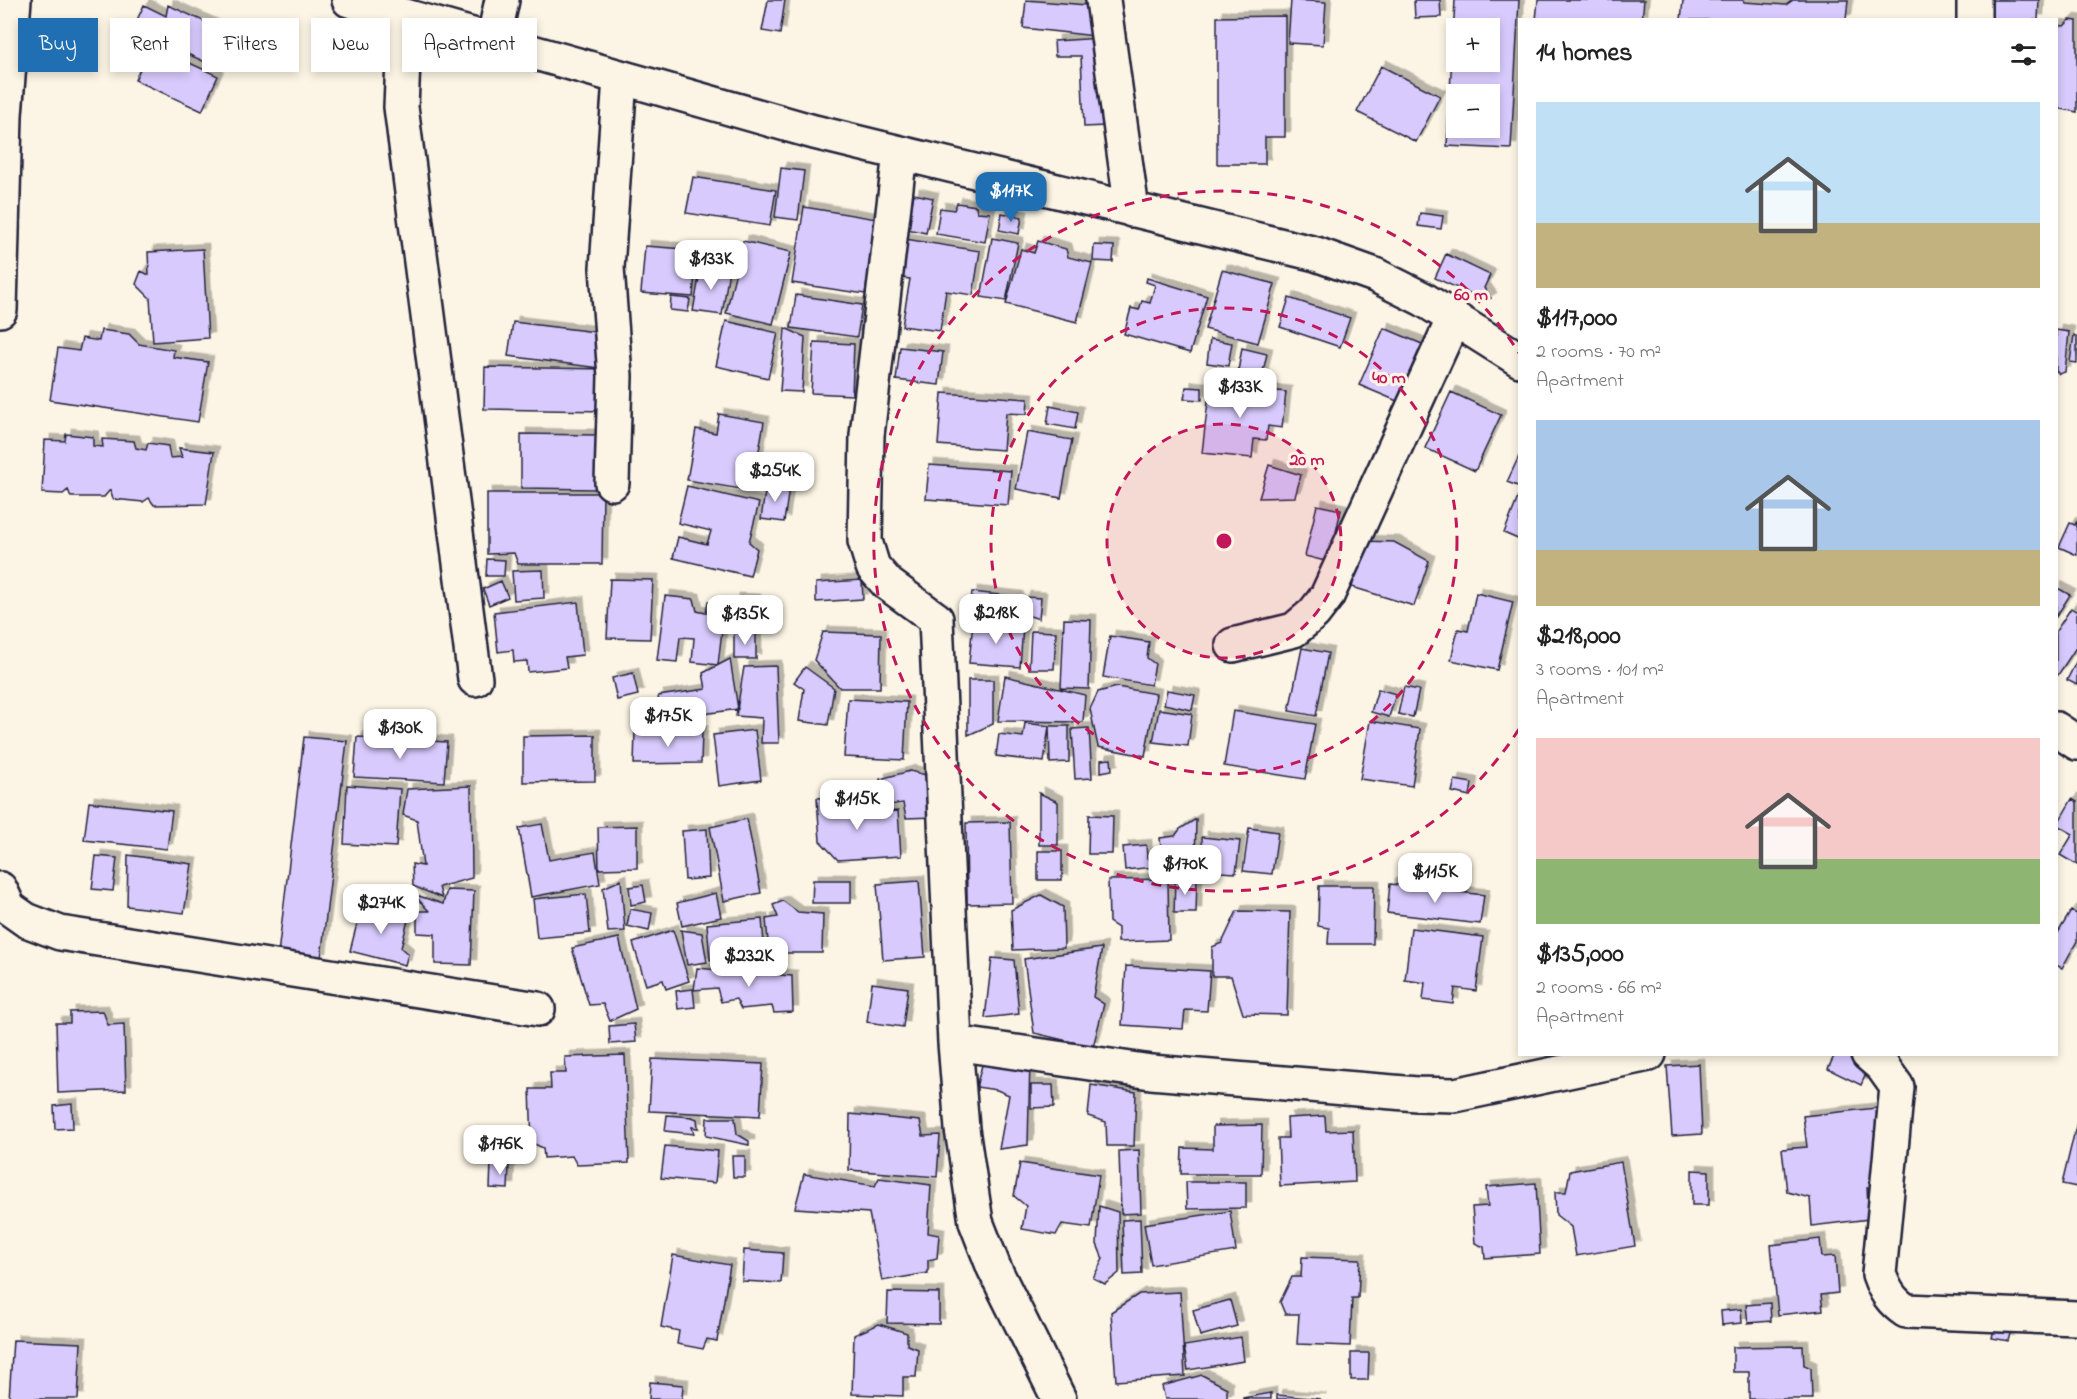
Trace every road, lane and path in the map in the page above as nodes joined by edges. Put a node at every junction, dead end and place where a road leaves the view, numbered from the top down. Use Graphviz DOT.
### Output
graph roads {
  1 [pos="14,0"];
  2 [pos="349,0"];
  3 [pos="502,0"];
  4 [pos="1102,0"];
  5 [pos="1974,0"];
  6 [pos="405,16"];
  7 [pos="412,18"];
  8 [pos="498,18"];
  9 [pos="1974,18"];
  10 [pos="537,54"];
  11 [pos="620,78"];
  12 [pos="900,153"];
  13 [pos="1132,210"];
  14 [pos="0,310"];
  15 [pos="1454,318"];
  16 [pos="1518,359"];
  17 [pos="612,483"];
  18 [pos="1233,645"];
  19 [pos="475,679"];
  20 [pos="2058,730"];
  21 [pos="2077,743"];
  22 [pos="0,889"];
  23 [pos="538,1009"];
  24 [pos="955,1042"];
  25 [pos="1640,1056"];
  26 [pos="1870,1056"];
  27 [pos="2077,1318"];
  28 [pos="1059,1399"];
  1 -- 14 [label="street"];
  2 -- 6 [label="street"];
  3 -- 8 [label="street"];
  4 -- 13 [label="street"];
  5 -- 9 [label="street"];
  6 -- 7 [label="street"];
  6 -- 19 [label="street"];
  10 -- 11 [label="street"];
  11 -- 12 [label="street"];
  11 -- 17 [label="street"];
  12 -- 13 [label="street"];
  12 -- 24 [label="street"];
  13 -- 15 [label="street"];
  15 -- 16 [label="street"];
  15 -- 18 [label="street"];
  20 -- 21 [label="street"];
  22 -- 23 [label="street"];
  24 -- 25 [label="street"];
  24 -- 28 [label="street"];
  26 -- 27 [label="street"];
}
